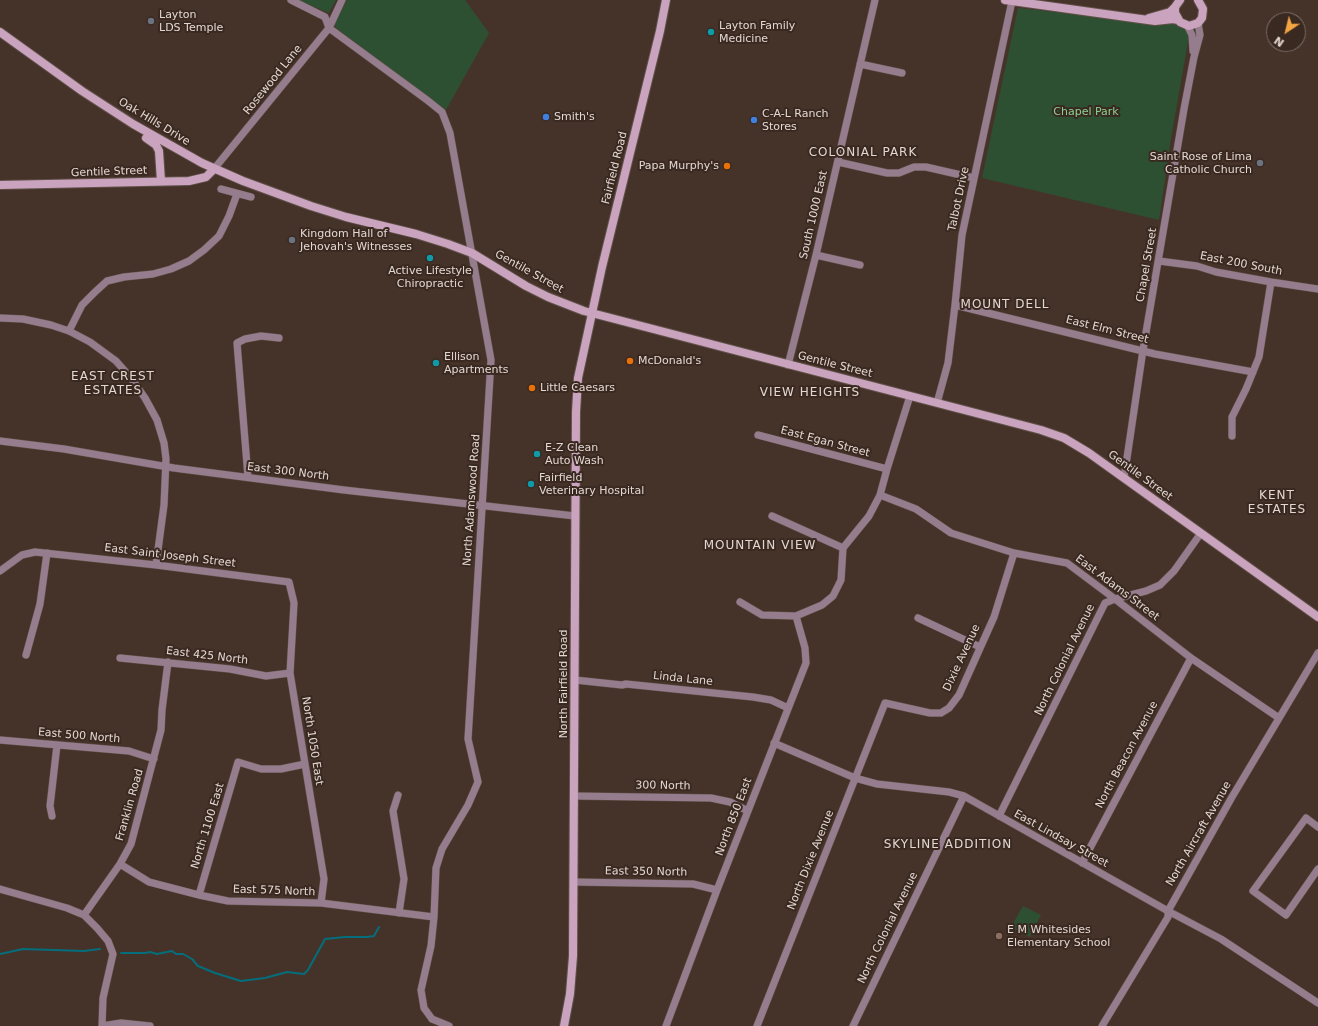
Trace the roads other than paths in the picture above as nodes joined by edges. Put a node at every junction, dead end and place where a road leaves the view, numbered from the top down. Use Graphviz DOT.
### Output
graph roads {
  1 [pos="291,0"];
  2 [pos="342,0"];
  3 [pos="666,0"];
  4 [pos="875,0"];
  5 [pos="1199,0"];
  6 [pos="1009,1"];
  7 [pos="1178,3"];
  8 [pos="1144,20"];
  9 [pos="1178,20"];
  10 [pos="1198,23"];
  11 [pos="1187,25"];
  12 [pos="329,28"];
  13 [pos="0,32"];
  14 [pos="1194,57"];
  15 [pos="860,64"];
  16 [pos="902,73"];
  17 [pos="113,111"];
  18 [pos="838,162"];
  19 [pos="214,169"];
  20 [pos="974,178"];
  21 [pos="160,181"];
  22 [pos="0,185"];
  23 [pos="221,189"];
  24 [pos="237,194"];
  25 [pos="251,197"];
  26 [pos="310,206"];
  27 [pos="472,253"];
  28 [pos="816,255"];
  29 [pos="1159,261"];
  30 [pos="860,265"];
  31 [pos="1271,282"];
  32 [pos="1318,290"];
  33 [pos="955,305"];
  34 [pos="591,314"];
  35 [pos="0,318"];
  36 [pos="69,331"];
  37 [pos="279,338"];
  38 [pos="585,341"];
  39 [pos="1143,350"];
  40 [pos="788,365"];
  41 [pos="1253,372"];
  42 [pos="910,396"];
  43 [pos="937,403"];
  44 [pos="758,435"];
  45 [pos="1232,436"];
  46 [pos="0,440"];
  47 [pos="166,467"];
  48 [pos="887,469"];
  49 [pos="248,477"];
  50 [pos="1124,478"];
  51 [pos="880,495"];
  52 [pos="483,506"];
  53 [pos="575,516"];
  54 [pos="772,516"];
  55 [pos="1201,533"];
  56 [pos="843,548"];
  57 [pos="47,553"];
  58 [pos="1014,553"];
  59 [pos="156,565"];
  60 [pos="0,571"];
  61 [pos="289,582"];
  62 [pos="1115,598"];
  63 [pos="740,602"];
  64 [pos="796,616"];
  65 [pos="1318,617"];
  66 [pos="918,618"];
  67 [pos="980,646"];
  68 [pos="1318,653"];
  69 [pos="26,655"];
  70 [pos="120,658"];
  71 [pos="1191,658"];
  72 [pos="168,662"];
  73 [pos="290,673"];
  74 [pos="575,680"];
  75 [pos="885,703"];
  76 [pos="788,708"];
  77 [pos="1279,718"];
  78 [pos="0,740"];
  79 [pos="774,743"];
  80 [pos="58,745"];
  81 [pos="154,759"];
  82 [pos="305,764"];
  83 [pos="856,778"];
  84 [pos="398,795"];
  85 [pos="574,796"];
  86 [pos="964,796"];
  87 [pos="748,811"];
  88 [pos="52,816"];
  89 [pos="999,816"];
  90 [pos="1318,827"];
  91 [pos="1082,863"];
  92 [pos="120,864"];
  93 [pos="1318,870"];
  94 [pos="574,882"];
  95 [pos="0,889"];
  96 [pos="717,890"];
  97 [pos="199,895"];
  98 [pos="321,903"];
  99 [pos="1168,911"];
  100 [pos="399,913"];
  101 [pos="84,915"];
  102 [pos="434,917"];
  103 [pos="1318,1003"];
  104 [pos="102,1026"];
  105 [pos="150,1026"];
  106 [pos="449,1026"];
  107 [pos="564,1026"];
  108 [pos="666,1026"];
  109 [pos="757,1026"];
  110 [pos="853,1026"];
  111 [pos="1102,1026"];
  1 -- 12 [label="street, North Adamswood Road"];
  2 -- 12 [label="street, Rosewood Lane"];
  3 -- 34 [label="main road, Fairfield Road"];
  4 -- 15 [label="street, South 1000 East"];
  5 -- 10 [label="main road"];
  6 -- 8 [label="main road"];
  6 -- 20 [label="street, Talbot Drive"];
  7 -- 8 [label="main road"];
  7 -- 9 [label="main road"];
  8 -- 9 [label="main road"];
  9 -- 11 [label="main road"];
  10 -- 11 [label="main road"];
  10 -- 14 [label="street, Chapel Street"];
  11 -- 14 [label="street, Chapel Street"];
  12 -- 19 [label="street, Rosewood Lane"];
  12 -- 27 [label="street, North Adamswood Road"];
  13 -- 17 [label="main road, Oak Hills Drive"];
  14 -- 29 [label="street, Chapel Street"];
  15 -- 16 [label="street"];
  15 -- 18 [label="street, South 1000 East"];
  17 -- 19 [label="main road, Oak Hills Drive"];
  17 -- 21 [label="main road"];
  18 -- 20 [label="street"];
  18 -- 28 [label="street, South 1000 East"];
  19 -- 21 [label="main road, Gentile Street"];
  19 -- 26 [label="main road, Oak Hills Drive"];
  20 -- 33 [label="street, Talbot Drive"];
  21 -- 22 [label="main road, Gentile Street"];
  23 -- 24 [label="street"];
  24 -- 25 [label="street"];
  24 -- 36 [label="street"];
  26 -- 27 [label="main road, Gentile Street"];
  27 -- 34 [label="main road, Gentile Street"];
  27 -- 52 [label="street, North Adamswood Road"];
  28 -- 30 [label="street"];
  28 -- 40 [label="street, South 1000 East"];
  29 -- 31 [label="street, East 200 South"];
  29 -- 39 [label="street, Chapel Street"];
  31 -- 32 [label="street, East 200 South"];
  31 -- 41 [label="street"];
  33 -- 39 [label="street, East Elm Street"];
  33 -- 43 [label="street, Talbot Drive"];
  34 -- 38 [label="main road, Fairfield Road"];
  34 -- 40 [label="main road, Gentile Street"];
  35 -- 36 [label="street"];
  36 -- 47 [label="street"];
  37 -- 49 [label="street"];
  38 -- 53 [label="main road, North Fairfield Road"];
  39 -- 41 [label="street, East Elm Street"];
  39 -- 50 [label="street, Chapel Street"];
  40 -- 42 [label="main road, Gentile Street"];
  41 -- 45 [label="street"];
  42 -- 43 [label="main road, Gentile Street"];
  42 -- 48 [label="street"];
  43 -- 50 [label="main road, Gentile Street"];
  44 -- 48 [label="street, East Egan Street"];
  46 -- 47 [label="street, East 300 North"];
  47 -- 49 [label="street, East 300 North"];
  47 -- 59 [label="street"];
  48 -- 51 [label="street"];
  49 -- 52 [label="street, East 300 North"];
  50 -- 55 [label="main road, Gentile Street"];
  51 -- 56 [label="street"];
  51 -- 58 [label="street, East Adams Street"];
  52 -- 53 [label="street, East 300 North"];
  52 -- 102 [label="street, North Adamswood Road"];
  53 -- 74 [label="main road, North Fairfield Road"];
  54 -- 56 [label="street"];
  55 -- 62 [label="street"];
  55 -- 65 [label="main road, Gentile Street"];
  56 -- 64 [label="street"];
  57 -- 59 [label="street, East Saint Joseph Street"];
  57 -- 60 [label="street, East Saint Joseph Street"];
  57 -- 69 [label="street"];
  58 -- 62 [label="street, East Adams Street"];
  58 -- 67 [label="street, Dixie Avenue"];
  59 -- 61 [label="street, East Saint Joseph Street"];
  61 -- 73 [label="street, North 1050 East"];
  62 -- 71 [label="street, East Adams Street"];
  62 -- 89 [label="street, North Colonial Avenue"];
  63 -- 64 [label="street"];
  64 -- 76 [label="street, North 850 East"];
  66 -- 67 [label="street"];
  67 -- 75 [label="street, Dixie Avenue"];
  68 -- 77 [label="street, North Aircraft Avenue"];
  70 -- 72 [label="street, East 425 North"];
  71 -- 77 [label="street, East Adams Street"];
  71 -- 91 [label="street, North Beacon Avenue"];
  72 -- 73 [label="street, East 425 North"];
  72 -- 81 [label="street, Franklin Road"];
  73 -- 82 [label="street, North 1050 East"];
  74 -- 76 [label="street, Linda Lane"];
  74 -- 85 [label="main road, North Fairfield Road"];
  75 -- 83 [label="street, North Dixie Avenue"];
  76 -- 79 [label="street, North 850 East"];
  77 -- 99 [label="street, North Aircraft Avenue"];
  78 -- 80 [label="street, East 500 North"];
  79 -- 83 [label="street, East Lindsay Street"];
  79 -- 87 [label="street, North 850 East"];
  80 -- 81 [label="street, East 500 North"];
  80 -- 88 [label="street"];
  81 -- 92 [label="street, Franklin Road"];
  82 -- 97 [label="street, North 1100 East"];
  82 -- 98 [label="street, North 1050 East"];
  83 -- 86 [label="street, East Lindsay Street"];
  83 -- 109 [label="street, North Dixie Avenue"];
  84 -- 100 [label="street"];
  85 -- 87 [label="street, 300 North"];
  85 -- 94 [label="main road, North Fairfield Road"];
  86 -- 89 [label="street, East Lindsay Street"];
  86 -- 110 [label="street, North Colonial Avenue"];
  87 -- 96 [label="street, North 850 East"];
  89 -- 91 [label="street, East Lindsay Street"];
  90 -- 93 [label="street"];
  91 -- 99 [label="street, East Lindsay Street"];
  92 -- 97 [label="street, East 575 North"];
  92 -- 101 [label="street, Franklin Road"];
  94 -- 96 [label="street, East 350 North"];
  94 -- 107 [label="main road, North Fairfield Road"];
  95 -- 101 [label="street"];
  96 -- 108 [label="street, North 850 East"];
  97 -- 98 [label="street, East 575 North"];
  98 -- 100 [label="street, East 575 North"];
  99 -- 103 [label="street, East Lindsay Street"];
  99 -- 111 [label="street, North Aircraft Avenue"];
  100 -- 102 [label="street, East 575 North"];
  101 -- 104 [label="street"];
  102 -- 106 [label="street, North Adamswood Road"];
  104 -- 105 [label="street"];
}
